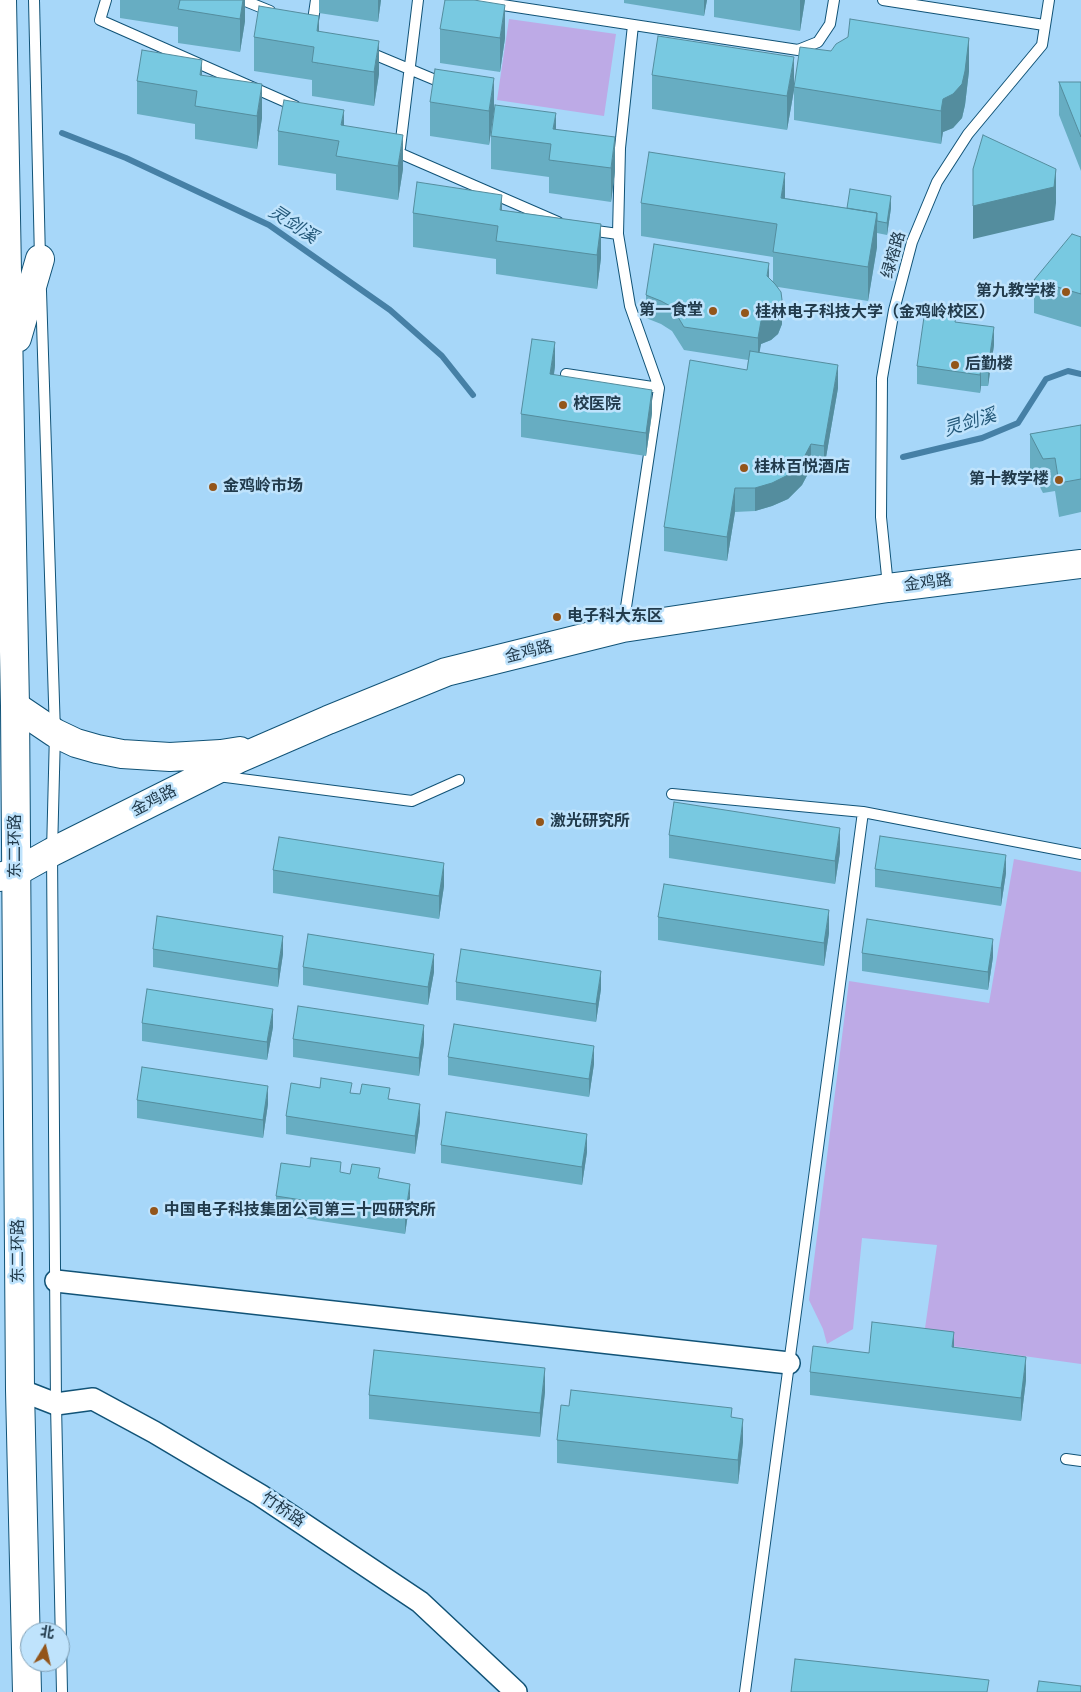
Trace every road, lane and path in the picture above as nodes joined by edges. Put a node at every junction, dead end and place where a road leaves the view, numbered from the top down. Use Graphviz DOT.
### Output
graph roads {
  1 [pos="2,0"];
  2 [pos="34,0"];
  3 [pos="106,0"];
  4 [pos="243,0"];
  5 [pos="316,0"];
  6 [pos="418,0"];
  7 [pos="470,0"];
  8 [pos="834,0"];
  9 [pos="883,0"];
  10 [pos="1049,0"];
  11 [pos="277,14"];
  12 [pos="634,25"];
  13 [pos="1044,25"];
  14 [pos="312,28"];
  15 [pos="356,47"];
  16 [pos="410,70"];
  17 [pos="454,88"];
  18 [pos="300,109"];
  19 [pos="382,145"];
  20 [pos="400,153"];
  21 [pos="618,234"];
  22 [pos="40,259"];
  23 [pos="9,365"];
  24 [pos="566,374"];
  25 [pos="659,388"];
  26 [pos="1081,564"];
  27 [pos="888,588"];
  28 [pos="623,628"];
  29 [pos="15,706"];
  30 [pos="54,733"];
  31 [pos="270,745"];
  32 [pos="207,775"];
  33 [pos="459,780"];
  34 [pos="672,794"];
  35 [pos="863,812"];
  36 [pos="52,852"];
  37 [pos="1081,854"];
  38 [pos="5,879"];
  39 [pos="56,1281"];
  40 [pos="789,1363"];
  41 [pos="20,1390"];
  42 [pos="56,1404"];
  43 [pos="1066,1459"];
  44 [pos="1081,1461"];
  45 [pos="27,1692"];
  46 [pos="62,1692"];
  47 [pos="516,1692"];
  48 [pos="744,1692"];
  1 -- 23 [label="main road, 东二环路"];
  2 -- 22 [label="lane"];
  3 -- 18 [label="lane"];
  4 -- 11 [label="lane"];
  5 -- 14 [label="lane"];
  6 -- 16 [label="lane"];
  7 -- 12 [label="lane"];
  8 -- 12 [label="lane"];
  9 -- 13 [label="lane"];
  10 -- 13 [label="lane, 绿榕路"];
  12 -- 21 [label="lane"];
  13 -- 27 [label="lane, 绿榕路"];
  15 -- 16 [label="lane"];
  16 -- 17 [label="lane"];
  16 -- 20 [label="lane"];
  19 -- 20 [label="lane"];
  20 -- 21 [label="lane"];
  21 -- 25 [label="lane"];
  22 -- 23 [label="main road"];
  22 -- 30 [label="lane"];
  23 -- 29 [label="main road, 东二环路"];
  24 -- 25 [label="lane"];
  25 -- 28 [label="lane"];
  26 -- 27 [label="main road, 金鸡路"];
  27 -- 28 [label="main road, 金鸡路"];
  28 -- 31 [label="main road, 金鸡路"];
  29 -- 30 [label="main road"];
  29 -- 38 [label="main road, 东二环路"];
  30 -- 31 [label="main road"];
  30 -- 36 [label="lane"];
  31 -- 32 [label="main road, 金鸡路"];
  32 -- 33 [label="lane"];
  32 -- 36 [label="main road, 金鸡路"];
  34 -- 35 [label="lane"];
  35 -- 37 [label="lane"];
  35 -- 40 [label="lane"];
  36 -- 38 [label="main road, 金鸡路"];
  36 -- 39 [label="lane"];
  38 -- 41 [label="main road, 东二环路"];
  39 -- 40 [label="street"];
  39 -- 42 [label="lane"];
  40 -- 48 [label="lane"];
  41 -- 42 [label="street, 竹桥路"];
  41 -- 45 [label="main road, 东二环路"];
  42 -- 46 [label="lane"];
  42 -- 47 [label="street, 竹桥路"];
  43 -- 44 [label="lane"];
}
